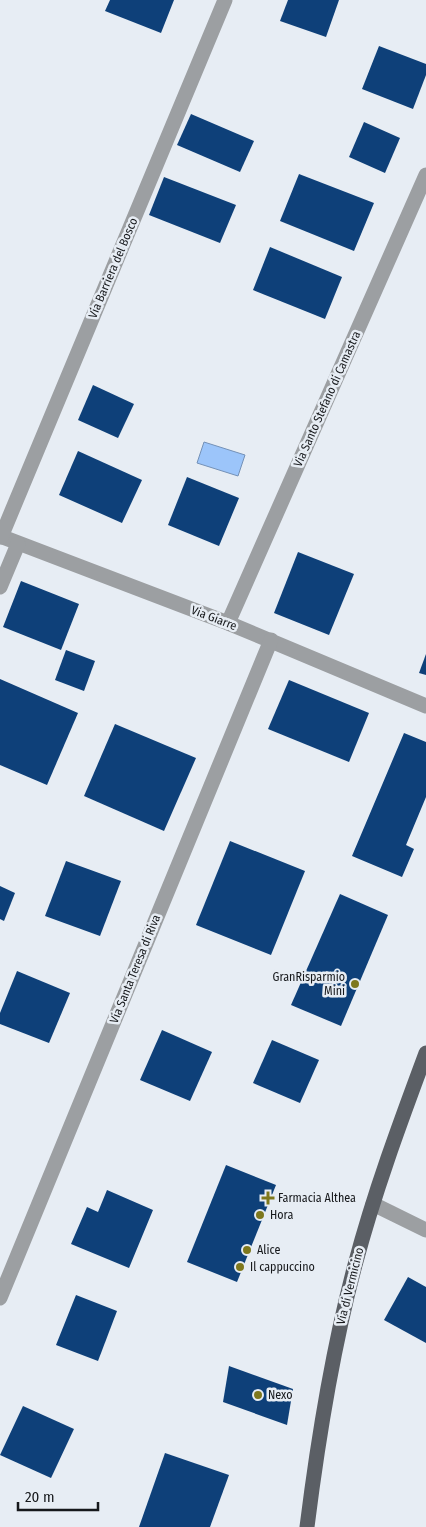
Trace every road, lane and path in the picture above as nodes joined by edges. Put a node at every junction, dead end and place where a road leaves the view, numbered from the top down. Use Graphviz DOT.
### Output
graph roads {
  1 [pos="225,0"];
  2 [pos="426,174"];
  3 [pos="1,537"];
  4 [pos="18,544"];
  5 [pos="0,587"];
  6 [pos="228,622"];
  7 [pos="271,640"];
  8 [pos="426,706"];
  9 [pos="426,1052"];
  10 [pos="373,1204"];
  11 [pos="426,1230"];
  12 [pos="0,1298"];
  13 [pos="307,1527"];
  1 -- 3 [label="street, Via Barriera del Bosco"];
  2 -- 6 [label="street, Via Santo Stefano di Camastra"];
  3 -- 4 [label="street, Via Giarre"];
  4 -- 5 [label="street"];
  4 -- 6 [label="street, Via Giarre"];
  6 -- 7 [label="street, Via Giarre"];
  7 -- 8 [label="street, Via Giarre"];
  7 -- 12 [label="street, Via Santa Teresa di Riva"];
  9 -- 10 [label="main road, Via di Vermicino"];
  10 -- 11 [label="street"];
  10 -- 13 [label="main road, Via di Vermicino"];
}
